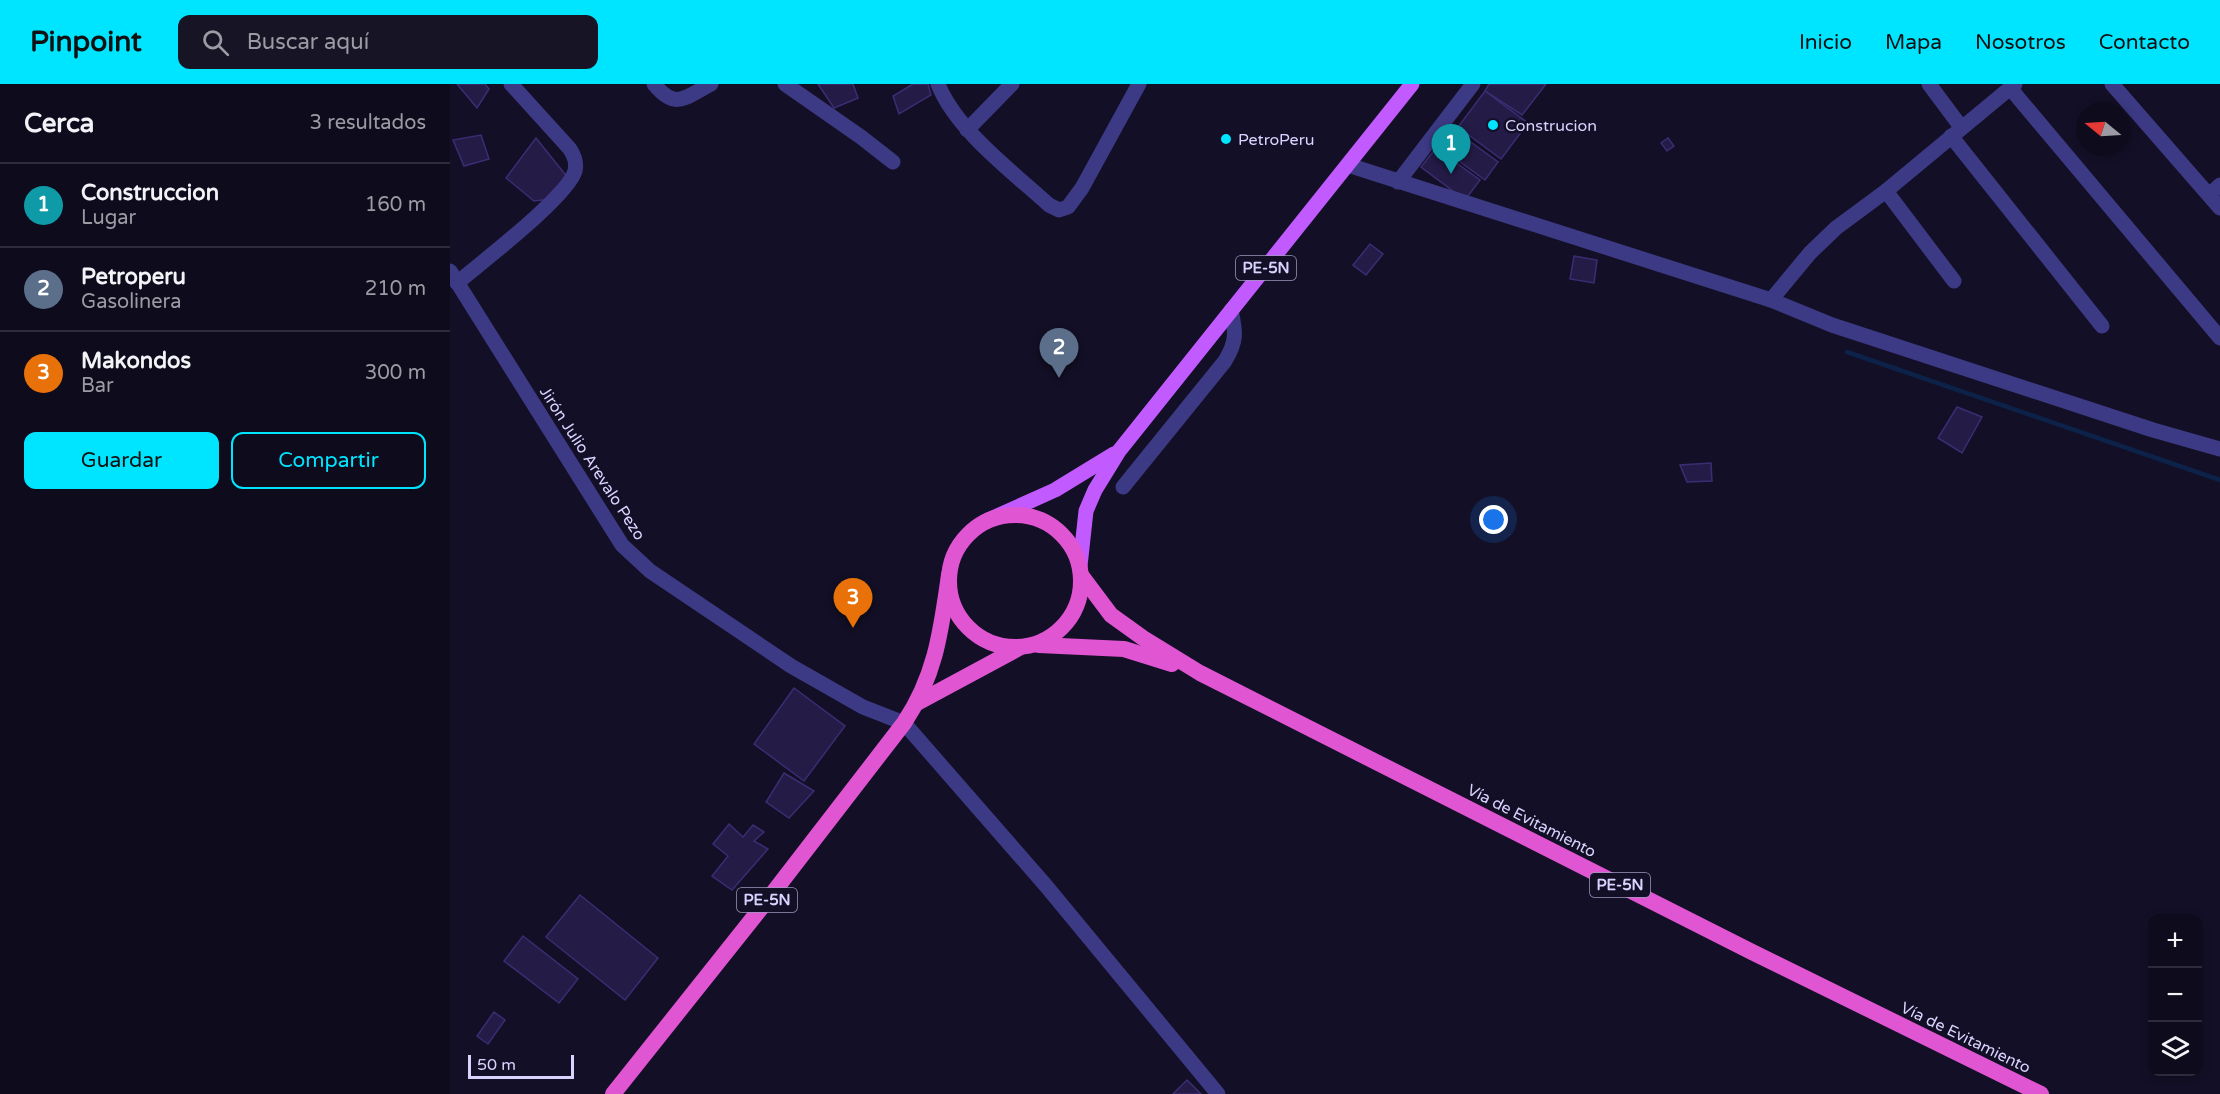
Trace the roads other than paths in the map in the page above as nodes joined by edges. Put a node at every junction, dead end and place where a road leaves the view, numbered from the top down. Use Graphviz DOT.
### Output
graph roads {
  1 [pos="511,84"];
  2 [pos="654,84"];
  3 [pos="711,84"];
  4 [pos="784,84"];
  5 [pos="938,84"];
  6 [pos="1012,84"];
  7 [pos="1138,84"];
  8 [pos="1412,84"];
  9 [pos="1473,84"];
  10 [pos="1929,84"];
  11 [pos="2112,84"];
  12 [pos="2012,86"];
  13 [pos="967,129"];
  14 [pos="1956,131"];
  15 [pos="893,162"];
  16 [pos="1348,165"];
  17 [pos="1398,182"];
  18 [pos="2214,190"];
  19 [pos="1886,191"];
  20 [pos="2220,208"];
  21 [pos="454,277"];
  22 [pos="1954,281"];
  23 [pos="1771,300"];
  24 [pos="1232,310"];
  25 [pos="2102,326"];
  26 [pos="2220,338"];
  27 [pos="2220,449"];
  28 [pos="1119,451"];
  29 [pos="1123,487"];
  30 [pos="986,521"];
  31 [pos="1081,570"];
  32 [pos="949,575"];
  33 [pos="1027,646"];
  34 [pos="1200,672"];
  35 [pos="917,703"];
  36 [pos="904,723"];
  37 [pos="613,1094"];
  38 [pos="1218,1094"];
  39 [pos="2042,1094"];
  1 -- 21 [label="street"];
  2 -- 3 [label="street"];
  4 -- 15 [label="street"];
  5 -- 13 [label="street"];
  6 -- 13 [label="street"];
  7 -- 13 [label="street"];
  8 -- 16 [label="main road, PE-5N"];
  9 -- 17 [label="street"];
  10 -- 14 [label="street"];
  11 -- 18 [label="street"];
  12 -- 14 [label="street"];
  12 -- 26 [label="street"];
  14 -- 19 [label="street"];
  14 -- 25 [label="street"];
  16 -- 17 [label="street"];
  16 -- 24 [label="main road, PE-5N"];
  17 -- 23 [label="street"];
  18 -- 20 [label="street"];
  19 -- 22 [label="street"];
  19 -- 23 [label="street"];
  21 -- 36 [label="street, Jirón Julio Arevalo Pezo"];
  23 -- 27 [label="street"];
  24 -- 28 [label="main road, PE-5N"];
  24 -- 29 [label="street"];
  28 -- 30 [label="main road, PE-5N"];
  28 -- 31 [label="main road, PE-5N"];
  30 -- 31 [label="highway"];
  30 -- 32 [label="highway"];
  31 -- 33 [label="highway"];
  31 -- 34 [label="highway, Vía de Evitamiento / PE-5N"];
  32 -- 33 [label="highway"];
  32 -- 35 [label="highway, PE-5N"];
  33 -- 34 [label="highway, Vía de Evitamiento / PE-5N"];
  33 -- 35 [label="highway, PE-5N"];
  34 -- 39 [label="highway, Vía de Evitamiento / PE-5N"];
  35 -- 36 [label="highway, PE-5N"];
  36 -- 37 [label="highway, PE-5N"];
  36 -- 38 [label="street"];
}
